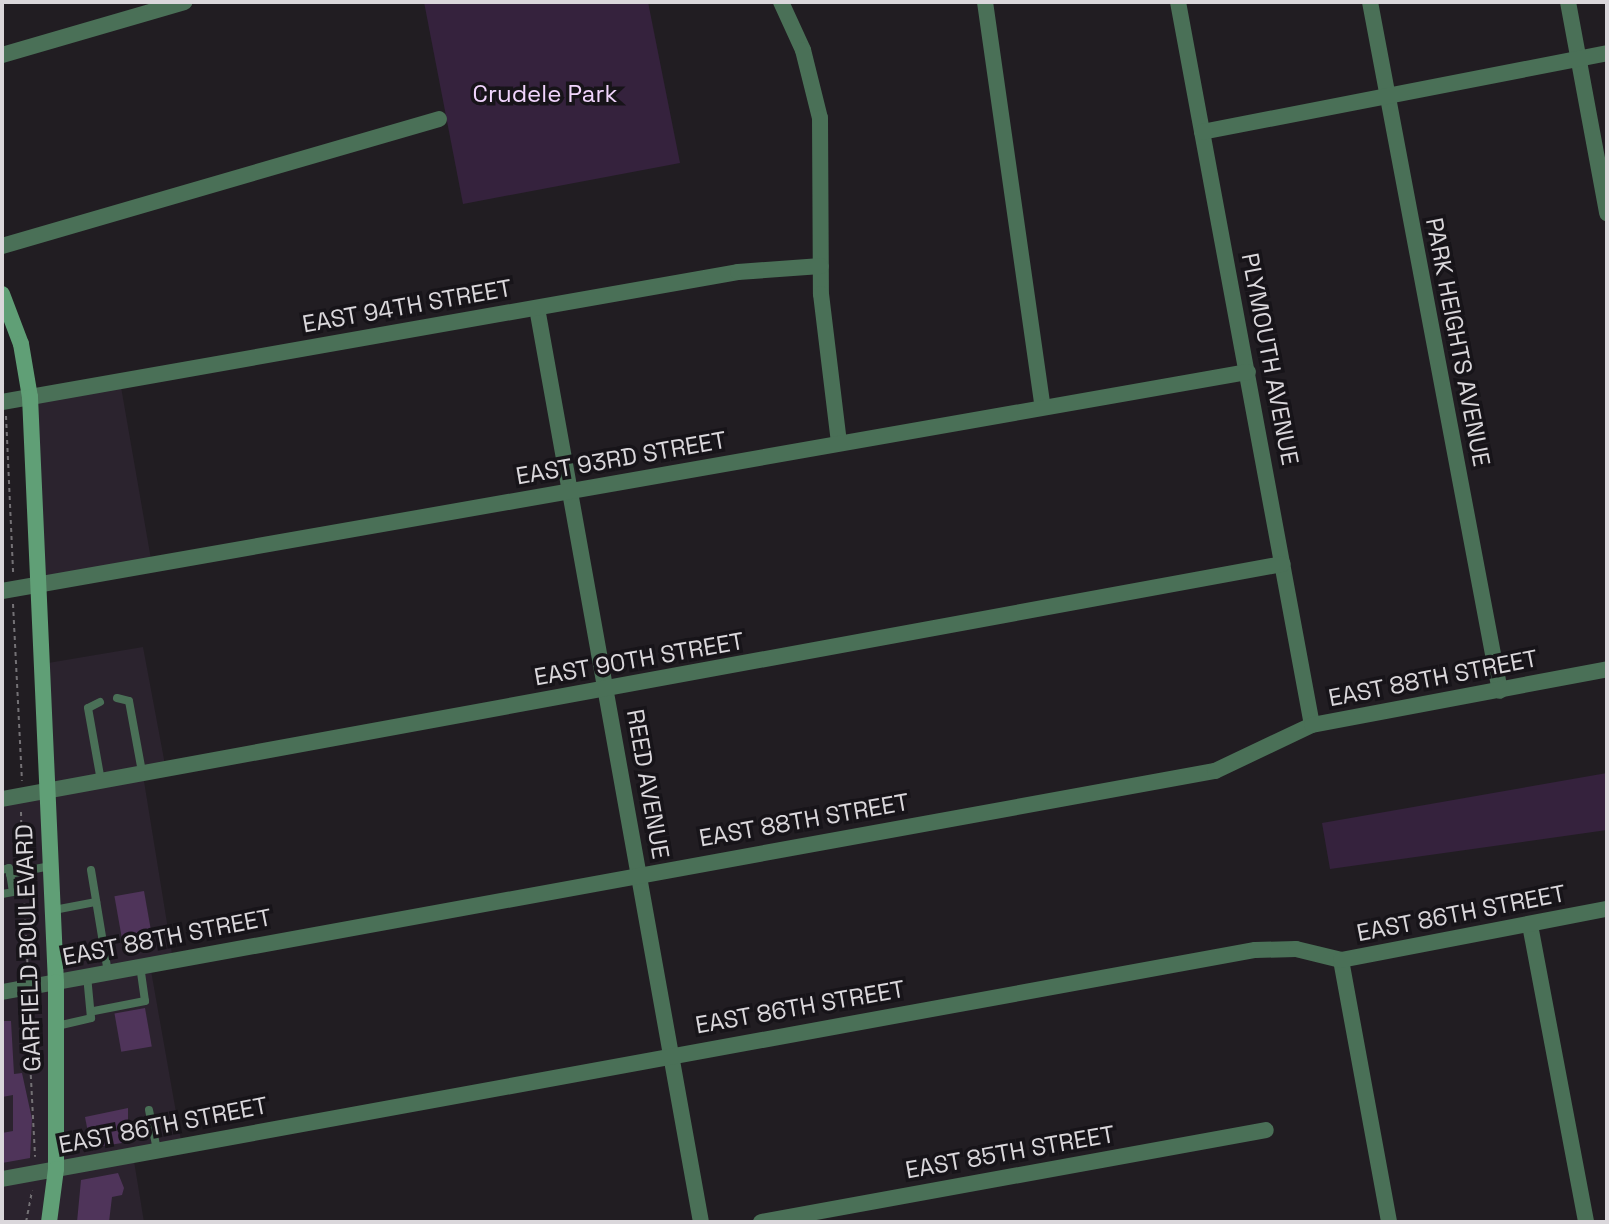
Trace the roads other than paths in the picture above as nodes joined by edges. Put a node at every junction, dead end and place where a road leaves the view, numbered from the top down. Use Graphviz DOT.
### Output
graph roads {
  1 [pos="184,2"];
  2 [pos="781,2"];
  3 [pos="985,2"];
  4 [pos="1178,2"];
  5 [pos="1370,2"];
  6 [pos="1568,2"];
  7 [pos="1607,53"];
  8 [pos="2,55"];
  9 [pos="1578,58"];
  10 [pos="1388,98"];
  11 [pos="439,119"];
  12 [pos="1202,132"];
  13 [pos="1607,213"];
  14 [pos="2,246"];
  15 [pos="821,266"];
  16 [pos="2,294"];
  17 [pos="537,308"];
  18 [pos="1248,372"];
  19 [pos="30,397"];
  20 [pos="2,402"];
  21 [pos="1043,407"];
  22 [pos="839,443"];
  23 [pos="569,492"];
  24 [pos="1283,564"];
  25 [pos="7,585"];
  26 [pos="40,585"];
  27 [pos="1607,669"];
  28 [pos="607,690"];
  29 [pos="1500,691"];
  30 [pos="117,698"];
  31 [pos="100,702"];
  32 [pos="1312,725"];
  33 [pos="143,774"];
  34 [pos="101,782"];
  35 [pos="46,792"];
  36 [pos="2,799"];
  37 [pos="50,866"];
  38 [pos="91,870"];
  39 [pos="6,872"];
  40 [pos="639,874"];
  41 [pos="2,894"];
  42 [pos="96,902"];
  43 [pos="1607,909"];
  44 [pos="52,910"];
  45 [pos="1530,925"];
  46 [pos="1341,960"];
  47 [pos="140,967"];
  48 [pos="108,973"];
  49 [pos="87,976"];
  50 [pos="56,982"];
  51 [pos="2,992"];
  52 [pos="94,1011"];
  53 [pos="56,1026"];
  54 [pos="671,1055"];
  55 [pos="149,1110"];
  56 [pos="1266,1130"];
  57 [pos="157,1150"];
  58 [pos="56,1169"];
  59 [pos="2,1179"];
  60 [pos="49,1222"];
  61 [pos="701,1222"];
  62 [pos="761,1222"];
  63 [pos="1389,1222"];
  64 [pos="1586,1222"];
  1 -- 8 [label="street"];
  2 -- 15 [label="street"];
  3 -- 21 [label="street"];
  4 -- 12 [label="street, PLYMOUTH AVENUE"];
  5 -- 10 [label="street, PARK HEIGHTS AVENUE"];
  6 -- 9 [label="street"];
  7 -- 9 [label="street"];
  9 -- 10 [label="street"];
  9 -- 13 [label="street"];
  10 -- 12 [label="street"];
  10 -- 29 [label="street, PARK HEIGHTS AVENUE"];
  11 -- 14 [label="street"];
  12 -- 18 [label="street, PLYMOUTH AVENUE"];
  15 -- 17 [label="street, EAST 94TH STREET"];
  15 -- 22 [label="street"];
  16 -- 19 [label="street, GARFIELD BOULEVARD"];
  17 -- 19 [label="street, EAST 94TH STREET"];
  17 -- 23 [label="street, REED AVENUE"];
  18 -- 21 [label="street, EAST 93RD STREET"];
  18 -- 24 [label="street, PLYMOUTH AVENUE"];
  19 -- 20 [label="street, EAST 94TH STREET"];
  19 -- 26 [label="street, GARFIELD BOULEVARD"];
  21 -- 22 [label="street, EAST 93RD STREET"];
  22 -- 23 [label="street, EAST 93RD STREET"];
  23 -- 26 [label="street, EAST 93RD STREET"];
  23 -- 28 [label="street, REED AVENUE"];
  24 -- 28 [label="street, EAST 90TH STREET"];
  24 -- 32 [label="street, PLYMOUTH AVENUE"];
  25 -- 26 [label="street, EAST 93RD STREET"];
  26 -- 35 [label="street, GARFIELD BOULEVARD"];
  27 -- 29 [label="street, EAST 88TH STREET"];
  28 -- 33 [label="street, EAST 90TH STREET"];
  28 -- 40 [label="street, REED AVENUE"];
  29 -- 32 [label="street, EAST 88TH STREET"];
  30 -- 33 [label="lane"];
  31 -- 34 [label="lane"];
  32 -- 40 [label="street, EAST 88TH STREET"];
  33 -- 34 [label="street, EAST 90TH STREET"];
  34 -- 35 [label="street, EAST 90TH STREET"];
  35 -- 36 [label="street, EAST 90TH STREET"];
  35 -- 37 [label="street, GARFIELD BOULEVARD"];
  37 -- 39 [label="lane"];
  37 -- 44 [label="street, GARFIELD BOULEVARD"];
  38 -- 42 [label="lane"];
  39 -- 41 [label="lane"];
  40 -- 47 [label="street, EAST 88TH STREET"];
  40 -- 54 [label="street, REED AVENUE"];
  42 -- 44 [label="lane"];
  42 -- 48 [label="lane"];
  43 -- 45 [label="street, EAST 86TH STREET"];
  44 -- 50 [label="street, GARFIELD BOULEVARD"];
  45 -- 46 [label="street, EAST 86TH STREET"];
  45 -- 64 [label="street"];
  46 -- 54 [label="street, EAST 86TH STREET"];
  46 -- 63 [label="street"];
  47 -- 48 [label="street, EAST 88TH STREET"];
  47 -- 52 [label="lane"];
  48 -- 49 [label="street, EAST 88TH STREET"];
  49 -- 50 [label="street, EAST 88TH STREET"];
  49 -- 52 [label="lane"];
  50 -- 51 [label="street, EAST 88TH STREET"];
  50 -- 53 [label="street, GARFIELD BOULEVARD"];
  52 -- 53 [label="lane"];
  53 -- 58 [label="street, GARFIELD BOULEVARD"];
  54 -- 57 [label="street, EAST 86TH STREET"];
  54 -- 61 [label="street, REED AVENUE"];
  55 -- 57 [label="lane"];
  56 -- 62 [label="street, EAST 85TH STREET"];
  57 -- 58 [label="street, EAST 86TH STREET"];
  58 -- 59 [label="street, EAST 86TH STREET"];
  58 -- 60 [label="street, GARFIELD BOULEVARD"];
}
